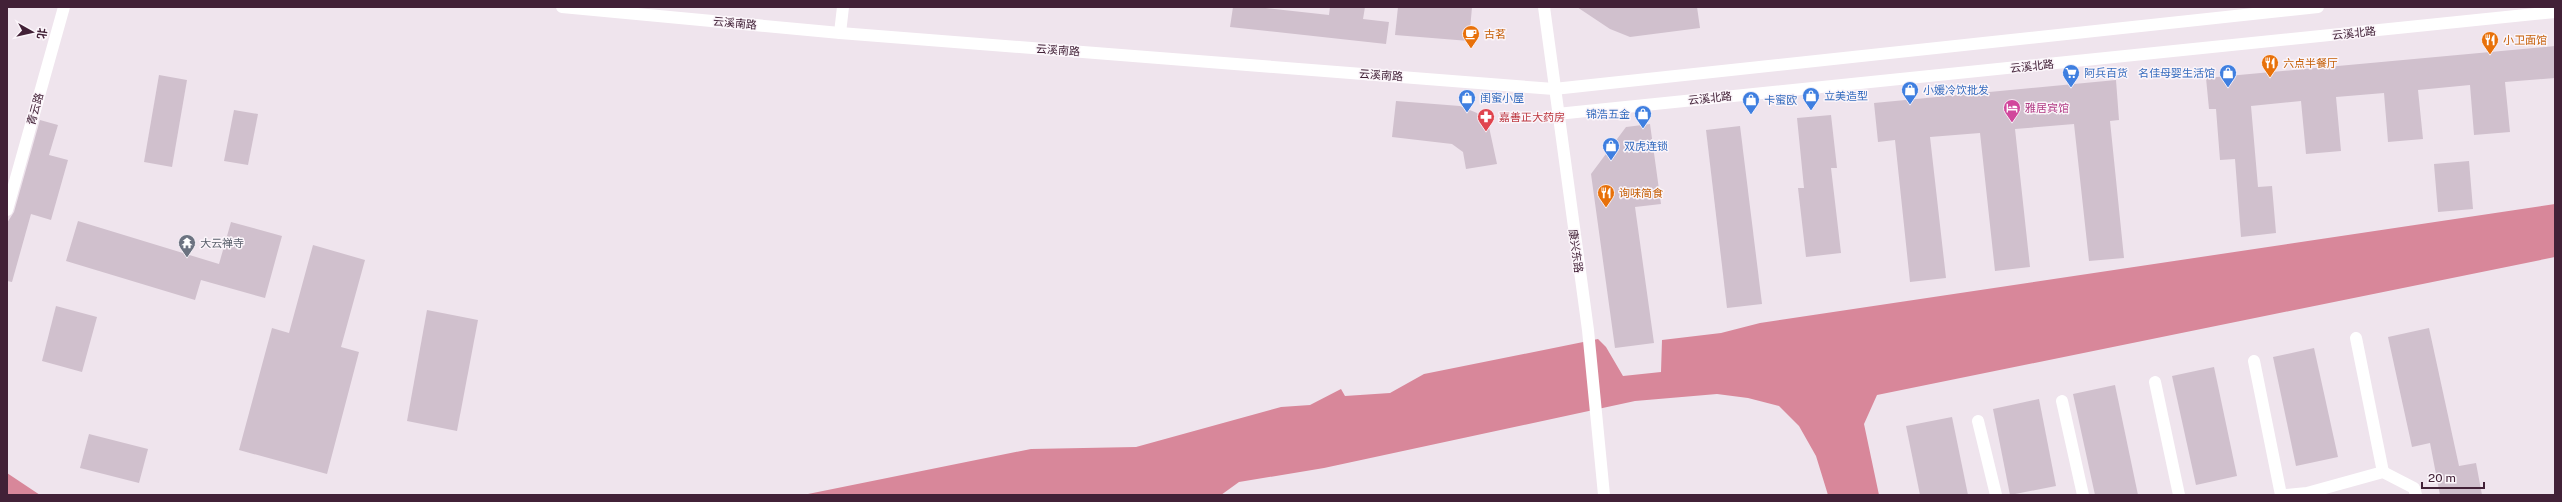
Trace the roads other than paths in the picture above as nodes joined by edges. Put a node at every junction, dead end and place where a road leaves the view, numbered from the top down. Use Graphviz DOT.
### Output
graph roads {
  1 [pos="64,7"];
  2 [pos="562,7"];
  3 [pos="843,7"];
  4 [pos="1544,7"];
  5 [pos="2318,7"];
  6 [pos="2555,12"];
  7 [pos="840,33"];
  8 [pos="1554,89"];
  9 [pos="1557,114"];
  10 [pos="7,210"];
  11 [pos="2356,338"];
  12 [pos="2254,361"];
  13 [pos="2156,382"];
  14 [pos="2062,401"];
  15 [pos="1978,421"];
  16 [pos="2383,472"];
  17 [pos="2308,494"];
  18 [pos="1604,495"];
  19 [pos="1996,495"];
  20 [pos="2083,495"];
  21 [pos="2179,495"];
  22 [pos="2281,495"];
  23 [pos="2286,495"];
  24 [pos="2416,495"];
  1 -- 10 [label="street, 青云路"];
  2 -- 7 [label="street, 云溪南路"];
  3 -- 7 [label="street"];
  4 -- 8 [label="street, 康兴东路"];
  5 -- 8 [label="street"];
  6 -- 9 [label="street, 云溪北路"];
  7 -- 8 [label="street, 云溪南路"];
  8 -- 9 [label="street, 康兴东路"];
  9 -- 18 [label="street, 康兴东路"];
  11 -- 16 [label="street"];
  12 -- 22 [label="street"];
  13 -- 21 [label="street"];
  14 -- 20 [label="street"];
  15 -- 19 [label="street"];
  16 -- 17 [label="street"];
  16 -- 24 [label="street"];
  17 -- 23 [label="street"];
}
